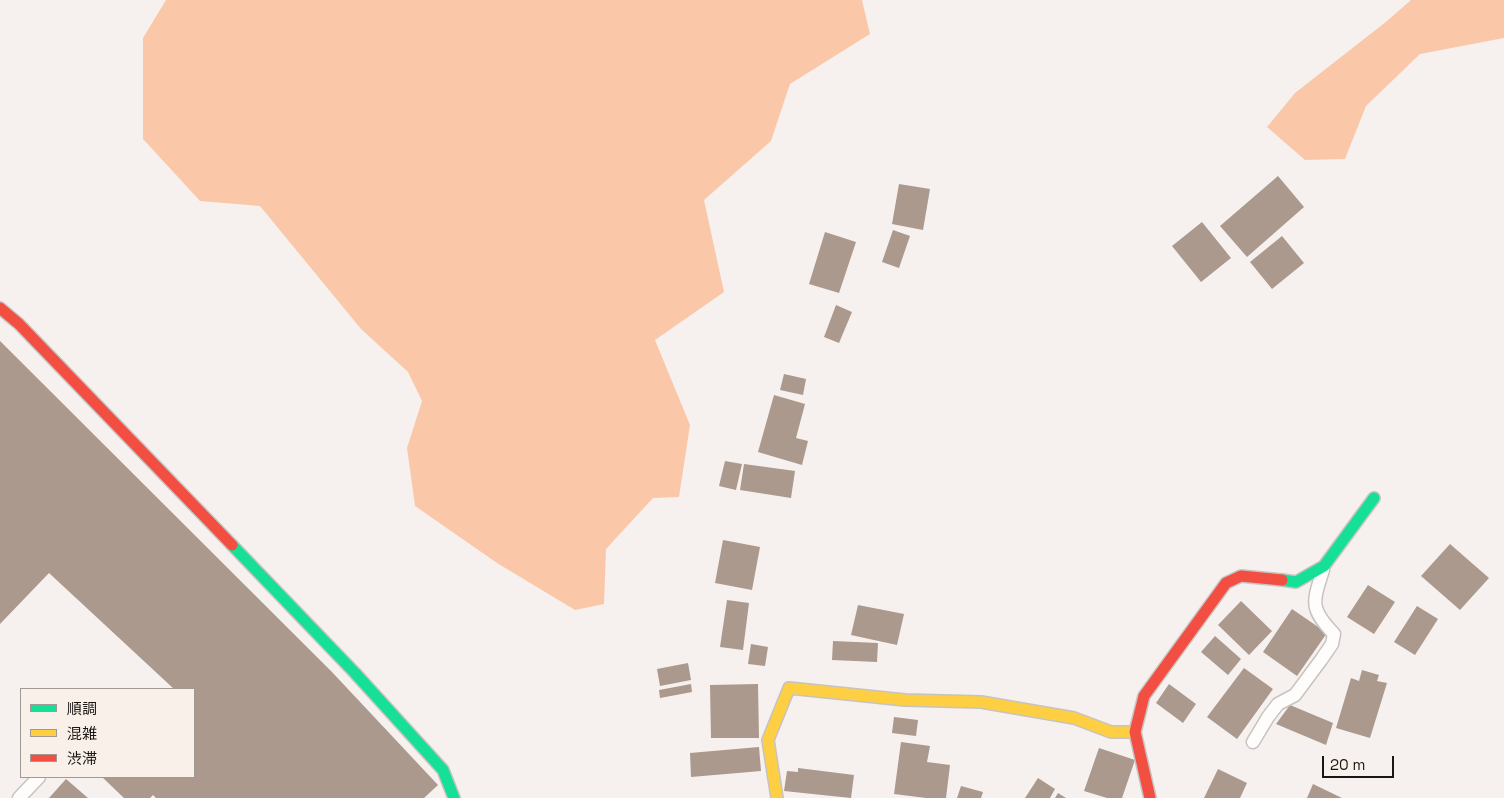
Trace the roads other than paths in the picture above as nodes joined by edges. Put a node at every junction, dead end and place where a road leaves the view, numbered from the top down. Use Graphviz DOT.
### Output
graph roads {
  1 [pos="0,308"];
  2 [pos="1374,498"];
  3 [pos="1324,566"];
  4 [pos="1135,732"];
  5 [pos="1253,742"];
  6 [pos="38,778"];
  7 [pos="19,798"];
  8 [pos="454,798"];
  9 [pos="777,798"];
  10 [pos="1150,798"];
  1 -- 8 [label="street"];
  2 -- 3 [label="street"];
  3 -- 4 [label="street"];
  3 -- 5 [label="lane"];
  4 -- 9 [label="street"];
  4 -- 10 [label="street"];
  6 -- 7 [label="lane"];
}
